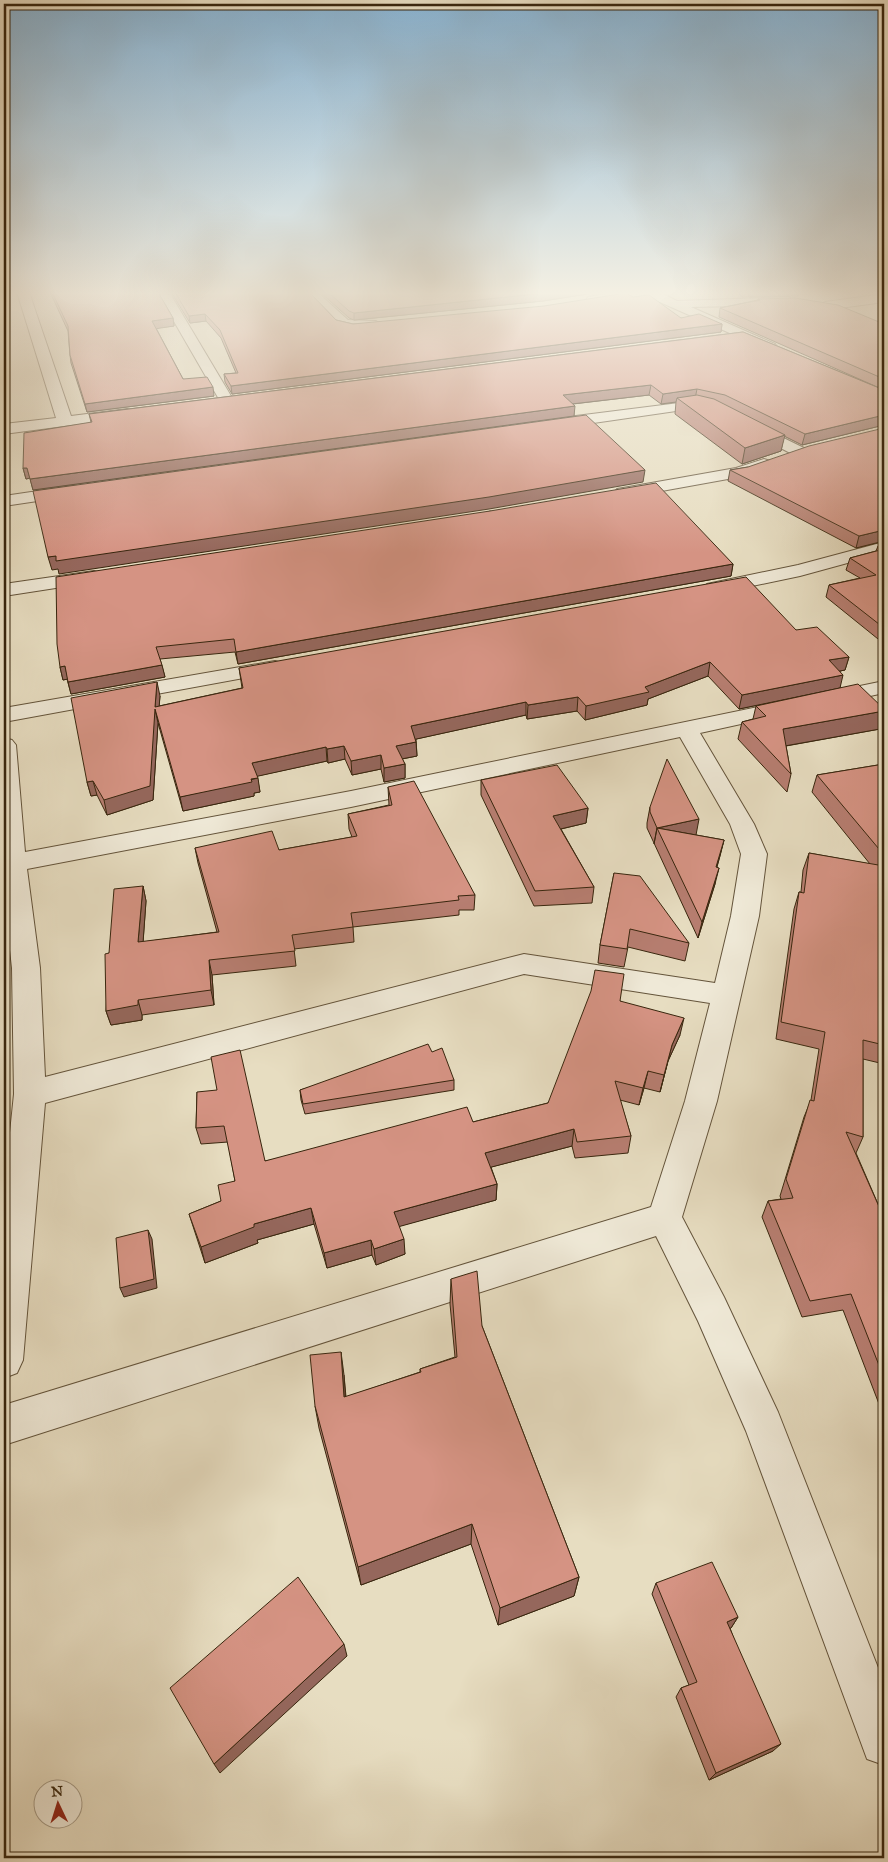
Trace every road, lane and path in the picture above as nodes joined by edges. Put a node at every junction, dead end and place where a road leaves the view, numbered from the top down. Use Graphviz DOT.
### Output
graph roads {
  1 [pos="51,379"];
  2 [pos="214,379"];
  3 [pos="246,398"];
  4 [pos="227,401"];
  5 [pos="208,403"];
  6 [pos="141,412"];
  7 [pos="65,422"];
  8 [pos="540,425"];
  9 [pos="4,429"];
  10 [pos="817,447"];
  11 [pos="800,452"];
  12 [pos="91,489"];
  13 [pos="606,496"];
  14 [pos="4,501"];
  15 [pos="884,547"];
  16 [pos="112,574"];
  17 [pos="4,590"];
  18 [pos="693,592"];
  19 [pos="293,663"];
  20 [pos="884,687"];
  21 [pos="4,715"];
  22 [pos="686,728"];
  23 [pos="4,745"];
  24 [pos="13,863"];
  25 [pos="725,995"];
  26 [pos="30,1094"];
  27 [pos="665,1218"];
  28 [pos="4,1360"];
  29 [pos="4,1425"];
  30 [pos="884,1742"];
  1 -- 7 [label="street"];
  2 -- 4 [label="street"];
  3 -- 4 [label="street"];
  4 -- 5 [label="street"];
  6 -- 7 [label="street"];
  7 -- 9 [label="street"];
  8 -- 11 [label="street"];
  10 -- 11 [label="street"];
  11 -- 13 [label="street"];
  12 -- 14 [label="street"];
  15 -- 18 [label="street"];
  16 -- 17 [label="street"];
  19 -- 21 [label="street"];
  20 -- 22 [label="street"];
  22 -- 24 [label="street"];
  22 -- 25 [label="street"];
  23 -- 24 [label="street"];
  24 -- 26 [label="street"];
  25 -- 26 [label="street"];
  25 -- 27 [label="street"];
  26 -- 28 [label="street"];
  27 -- 29 [label="street"];
  27 -- 30 [label="street"];
}
